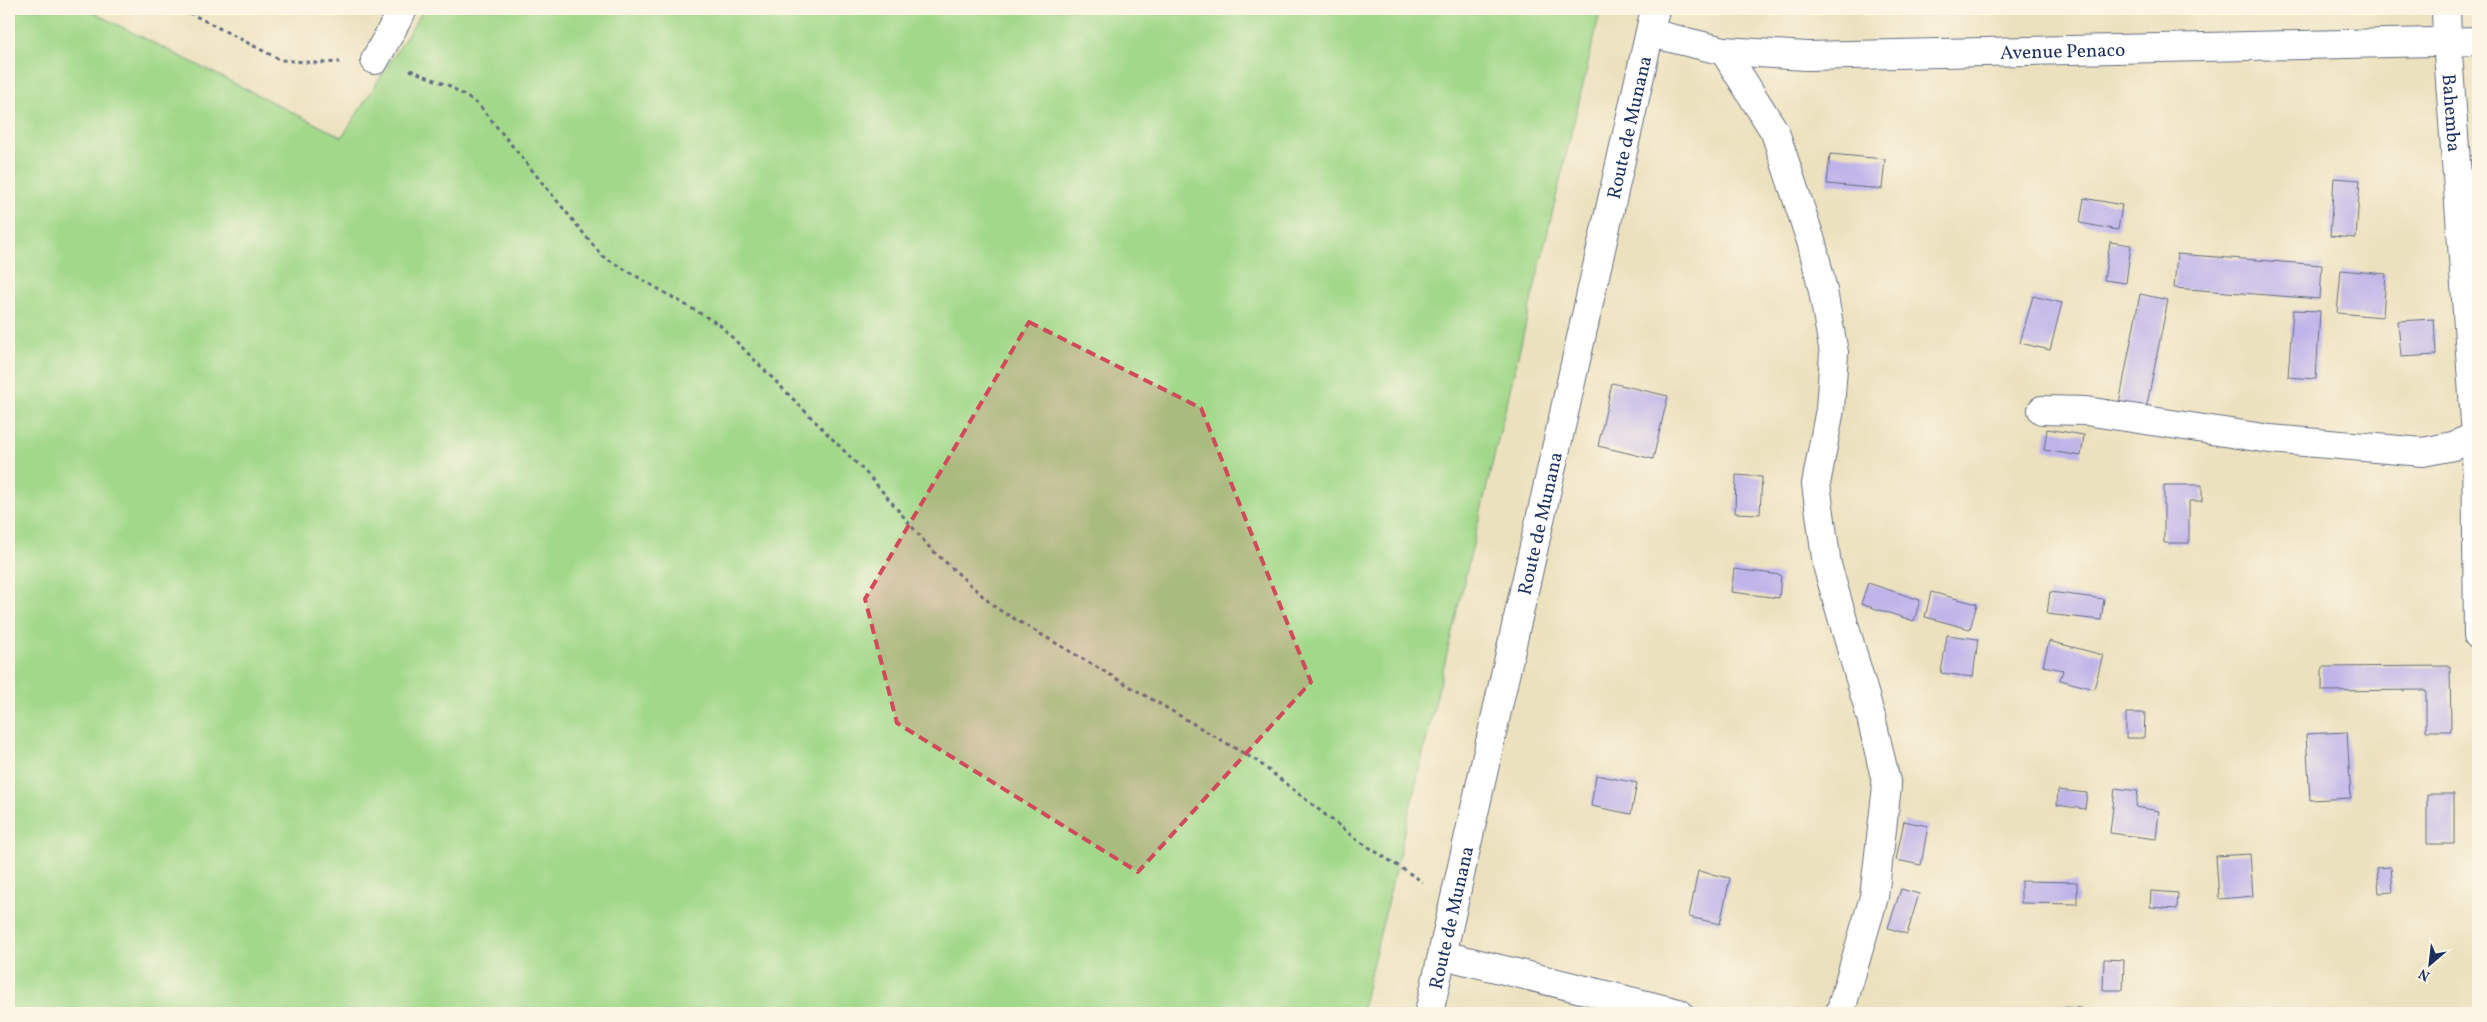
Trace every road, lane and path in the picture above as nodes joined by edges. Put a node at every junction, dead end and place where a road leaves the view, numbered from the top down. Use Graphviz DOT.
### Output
graph roads {
  1 [pos="182,9"];
  2 [pos="403,9"];
  3 [pos="2446,9"];
  4 [pos="1652,21"];
  5 [pos="2447,40"];
  6 [pos="2478,41"];
  7 [pos="1724,50"];
  8 [pos="375,60"];
  9 [pos="2042,410"];
  10 [pos="2477,435"];
  11 [pos="2478,635"];
  12 [pos="1453,901"];
  13 [pos="1443,956"];
  14 [pos="1429,1013"];
  15 [pos="1679,1013"];
  16 [pos="1840,1013"];
  1 -- 8 [label="path"];
  2 -- 8 [label="street"];
  3 -- 5 [label="street, Bahemba"];
  4 -- 7 [label="street, Avenue Penaco"];
  4 -- 12 [label="street, Route de Munana"];
  5 -- 6 [label="street, Avenue Penaco"];
  5 -- 7 [label="street, Avenue Penaco"];
  5 -- 10 [label="street, Bahemba"];
  7 -- 16 [label="street"];
  8 -- 12 [label="path"];
  9 -- 10 [label="street"];
  10 -- 11 [label="street, Bahemba"];
  12 -- 13 [label="street, Route de Munana"];
  13 -- 14 [label="street, Route de Munana"];
  13 -- 15 [label="street"];
}
